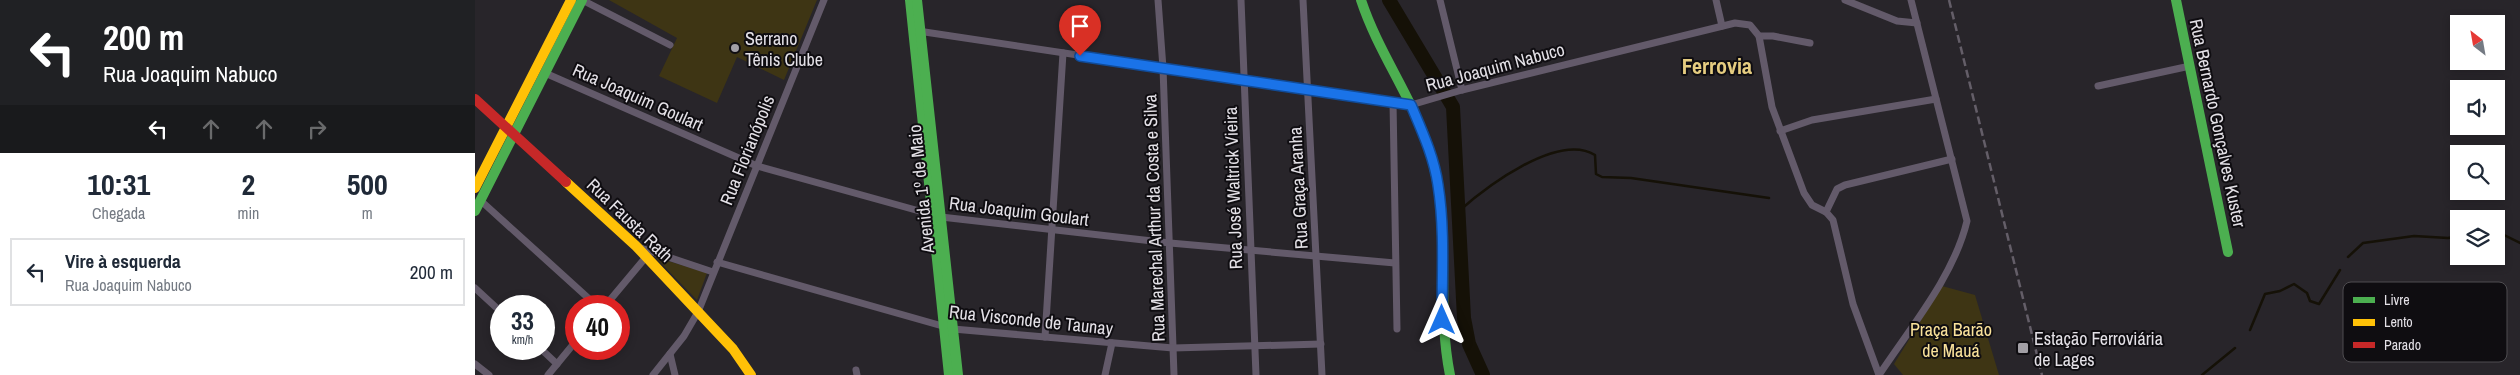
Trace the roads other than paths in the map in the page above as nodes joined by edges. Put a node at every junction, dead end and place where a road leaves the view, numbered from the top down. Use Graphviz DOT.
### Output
graph roads {
  1 [pos="571,0"];
  2 [pos="582,0"];
  3 [pos="824,0"];
  4 [pos="910,0"];
  5 [pos="917,0"];
  6 [pos="1158,0"];
  7 [pos="1241,0"];
  8 [pos="1303,0"];
  9 [pos="1361,0"];
  10 [pos="1440,0"];
  11 [pos="1716,0"];
  12 [pos="1845,0"];
  13 [pos="1911,0"];
  14 [pos="2176,0"];
  15 [pos="1917,23"];
  16 [pos="1722,26"];
  17 [pos="917,31"];
  18 [pos="1759,36"];
  19 [pos="1810,43"];
  20 [pos="669,45"];
  21 [pos="1063,53"];
  22 [pos="2190,66"];
  23 [pos="1163,68"];
  24 [pos="545,73"];
  25 [pos="1244,80"];
  26 [pos="2098,86"];
  27 [pos="1308,90"];
  28 [pos="1462,90"];
  29 [pos="475,99"];
  30 [pos="1936,99"];
  31 [pos="1393,102"];
  32 [pos="1411,105"];
  33 [pos="510,131"];
  34 [pos="1780,131"];
  35 [pos="1952,160"];
  36 [pos="757,166"];
  37 [pos="475,188"];
  38 [pos="480,200"];
  39 [pos="475,211"];
  40 [pos="1826,212"];
  41 [pos="937,215"];
  42 [pos="1052,230"];
  43 [pos="1169,243"];
  44 [pos="637,246"];
  45 [pos="1251,251"];
  46 [pos="2228,252"];
  47 [pos="1316,256"];
  48 [pos="647,257"];
  49 [pos="717,262"];
  50 [pos="1395,263"];
  51 [pos="713,272"];
  52 [pos="475,288"];
  53 [pos="585,295"];
  54 [pos="614,295"];
  55 [pos="490,302"];
  56 [pos="698,312"];
  57 [pos="949,328"];
  58 [pos="1397,329"];
  59 [pos="1045,337"];
  60 [pos="1112,343"];
  61 [pos="1321,344"];
  62 [pos="1255,346"];
  63 [pos="1173,348"];
  64 [pos="565,354"];
  65 [pos="670,354"];
  66 [pos="553,360"];
  67 [pos="475,364"];
  68 [pos="557,364"];
  69 [pos="489,375"];
  70 [pos="547,375"];
  71 [pos="653,375"];
  72 [pos="675,375"];
  73 [pos="751,375"];
  74 [pos="949,375"];
  75 [pos="958,375"];
  76 [pos="1105,375"];
  77 [pos="1175,375"];
  78 [pos="1256,375"];
  79 [pos="1323,375"];
  80 [pos="1450,375"];
  81 [pos="1879,375"];
  1 -- 33 [label="street"];
  2 -- 20 [label="street"];
  2 -- 24 [label="street"];
  3 -- 36 [label="street, Rua Florianópolis"];
  4 -- 17 [label="street, Avenida 1º de Maio"];
  5 -- 17 [label="street, Avenida 1º de Maio"];
  6 -- 23 [label="street, Rua Marechal Arthur da Costa e Silva"];
  7 -- 25 [label="street, Rua José Waltrick Vieira"];
  8 -- 27 [label="street, Rua Graça Aranha"];
  9 -- 32 [label="street"];
  10 -- 28 [label="street"];
  11 -- 16 [label="street"];
  12 -- 15 [label="street"];
  13 -- 15 [label="street"];
  14 -- 22 [label="street, Rua Bernardo Gonçalves Kuster"];
  15 -- 30 [label="street"];
  16 -- 18 [label="street, Rua Joaquim Nabuco"];
  16 -- 28 [label="street, Rua Joaquim Nabuco"];
  17 -- 21 [label="street, Rua Joaquim Nabuco"];
  17 -- 41 [label="street, Avenida 1º de Maio"];
  18 -- 19 [label="street, Rua Joaquim Nabuco"];
  18 -- 34 [label="street"];
  21 -- 23 [label="street, Rua Joaquim Nabuco"];
  21 -- 42 [label="street"];
  22 -- 26 [label="street"];
  22 -- 46 [label="street, Rua Bernardo Gonçalves Kuster"];
  23 -- 25 [label="street, Rua Joaquim Nabuco"];
  23 -- 43 [label="street, Rua Marechal Arthur da Costa e Silva"];
  24 -- 33 [label="street"];
  24 -- 36 [label="street, Rua Joaquim Goulart"];
  25 -- 27 [label="street, Rua Joaquim Nabuco"];
  25 -- 45 [label="street, Rua José Waltrick Vieira"];
  27 -- 31 [label="street, Rua Joaquim Nabuco"];
  27 -- 47 [label="street, Rua Graça Aranha"];
  28 -- 32 [label="street, Rua Joaquim Nabuco"];
  29 -- 33 [label="street, Rua Fausta Rath"];
  30 -- 34 [label="street"];
  30 -- 35 [label="street"];
  31 -- 32 [label="street, Rua Joaquim Nabuco"];
  31 -- 50 [label="street"];
  32 -- 80 [label="street"];
  33 -- 37 [label="street"];
  33 -- 38 [label="street"];
  33 -- 44 [label="street, Rua Fausta Rath"];
  34 -- 40 [label="street"];
  35 -- 40 [label="street"];
  35 -- 81 [label="street"];
  36 -- 41 [label="street, Rua Joaquim Goulart"];
  36 -- 49 [label="street, Rua Florianópolis"];
  38 -- 39 [label="street"];
  38 -- 53 [label="street"];
  40 -- 81 [label="street"];
  41 -- 42 [label="street, Rua Joaquim Goulart"];
  41 -- 57 [label="street, Avenida 1º de Maio"];
  42 -- 43 [label="street, Rua Joaquim Goulart"];
  42 -- 59 [label="street"];
  43 -- 45 [label="street, Rua Joaquim Goulart"];
  43 -- 63 [label="street, Rua Marechal Arthur da Costa e Silva"];
  44 -- 48 [label="street, Rua Fausta Rath"];
  44 -- 51 [label="street"];
  45 -- 47 [label="street, Rua Joaquim Goulart"];
  45 -- 62 [label="street, Rua José Waltrick Vieira"];
  47 -- 50 [label="street, Rua Joaquim Goulart"];
  47 -- 61 [label="street, Rua Graça Aranha"];
  48 -- 54 [label="street"];
  48 -- 56 [label="street, Rua Fausta Rath"];
  49 -- 51 [label="street, Rua Florianópolis"];
  49 -- 57 [label="street, Rua Visconde de Taunay"];
  50 -- 58 [label="street"];
  51 -- 56 [label="street, Rua Florianópolis"];
  52 -- 55 [label="street"];
  56 -- 65 [label="street, Rua Florianópolis"];
  56 -- 73 [label="street, Rua Fausta Rath"];
  57 -- 59 [label="street, Rua Visconde de Taunay"];
  57 -- 74 [label="street, Avenida 1º de Maio"];
  57 -- 75 [label="street, Avenida 1º de Maio"];
  59 -- 60 [label="street, Rua Visconde de Taunay"];
  60 -- 63 [label="street, Rua Visconde de Taunay"];
  60 -- 76 [label="street"];
  61 -- 62 [label="street, Rua Visconde de Taunay"];
  61 -- 79 [label="street, Rua Graça Aranha"];
  62 -- 63 [label="street, Rua Visconde de Taunay"];
  62 -- 78 [label="street, Rua José Waltrick Vieira"];
  63 -- 77 [label="street, Rua Marechal Arthur da Costa e Silva"];
  64 -- 68 [label="street"];
  65 -- 71 [label="street, Rua Florianópolis"];
  65 -- 72 [label="street"];
  66 -- 68 [label="street"];
  67 -- 69 [label="street"];
  68 -- 70 [label="street"];
}
